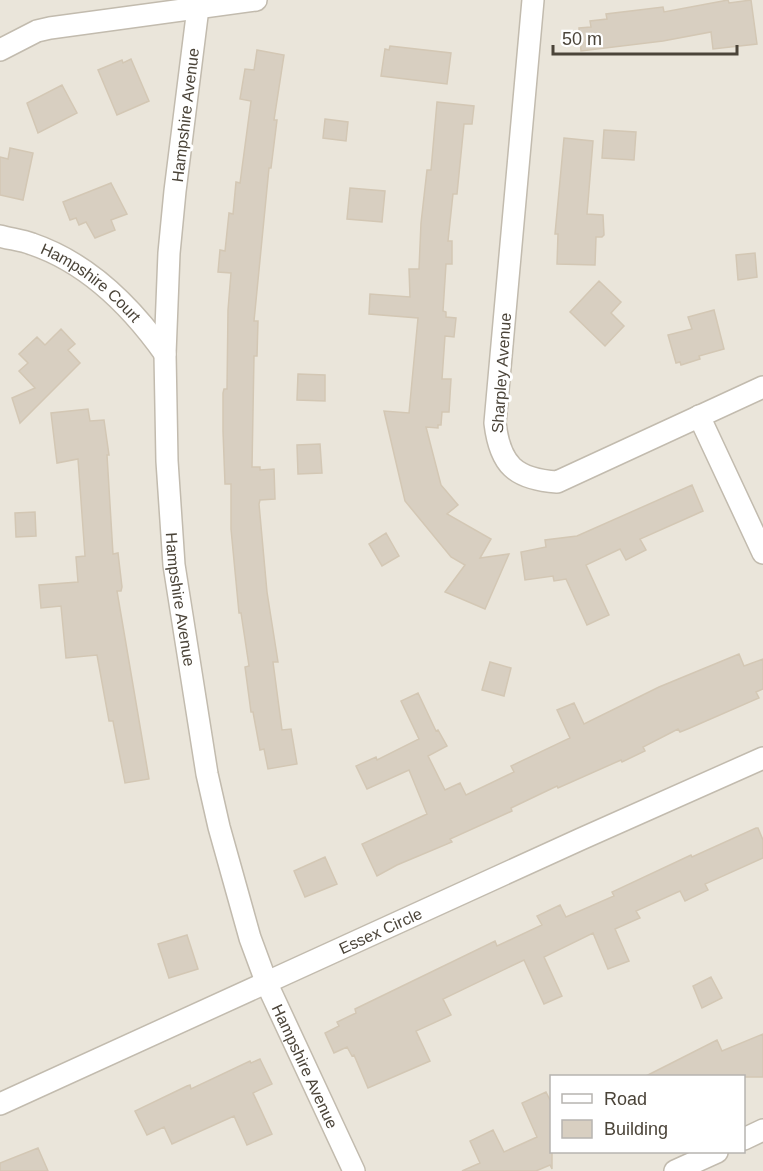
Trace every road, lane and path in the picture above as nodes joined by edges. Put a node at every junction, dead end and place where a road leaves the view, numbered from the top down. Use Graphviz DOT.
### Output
graph roads {
  1 [pos="256,0"];
  2 [pos="533,0"];
  3 [pos="198,4"];
  4 [pos="0,50"];
  5 [pos="0,236"];
  6 [pos="165,354"];
  7 [pos="763,387"];
  8 [pos="699,416"];
  9 [pos="763,553"];
  10 [pos="763,758"];
  11 [pos="267,984"];
  12 [pos="0,1104"];
  13 [pos="763,1130"];
  14 [pos="745,1139"];
  15 [pos="715,1153"];
  16 [pos="354,1171"];
  17 [pos="675,1171"];
  1 -- 3 [label="street"];
  2 -- 8 [label="street, Sharpley Avenue"];
  3 -- 4 [label="street"];
  3 -- 6 [label="street, Hampshire Avenue"];
  5 -- 6 [label="street, Hampshire Court"];
  6 -- 11 [label="street, Hampshire Avenue"];
  7 -- 8 [label="street, Sharpley Avenue"];
  8 -- 9 [label="street"];
  10 -- 11 [label="street, Essex Circle"];
  11 -- 12 [label="street, Essex Circle"];
  11 -- 16 [label="street, Hampshire Avenue"];
  13 -- 14 [label="street"];
  15 -- 17 [label="street"];
}
